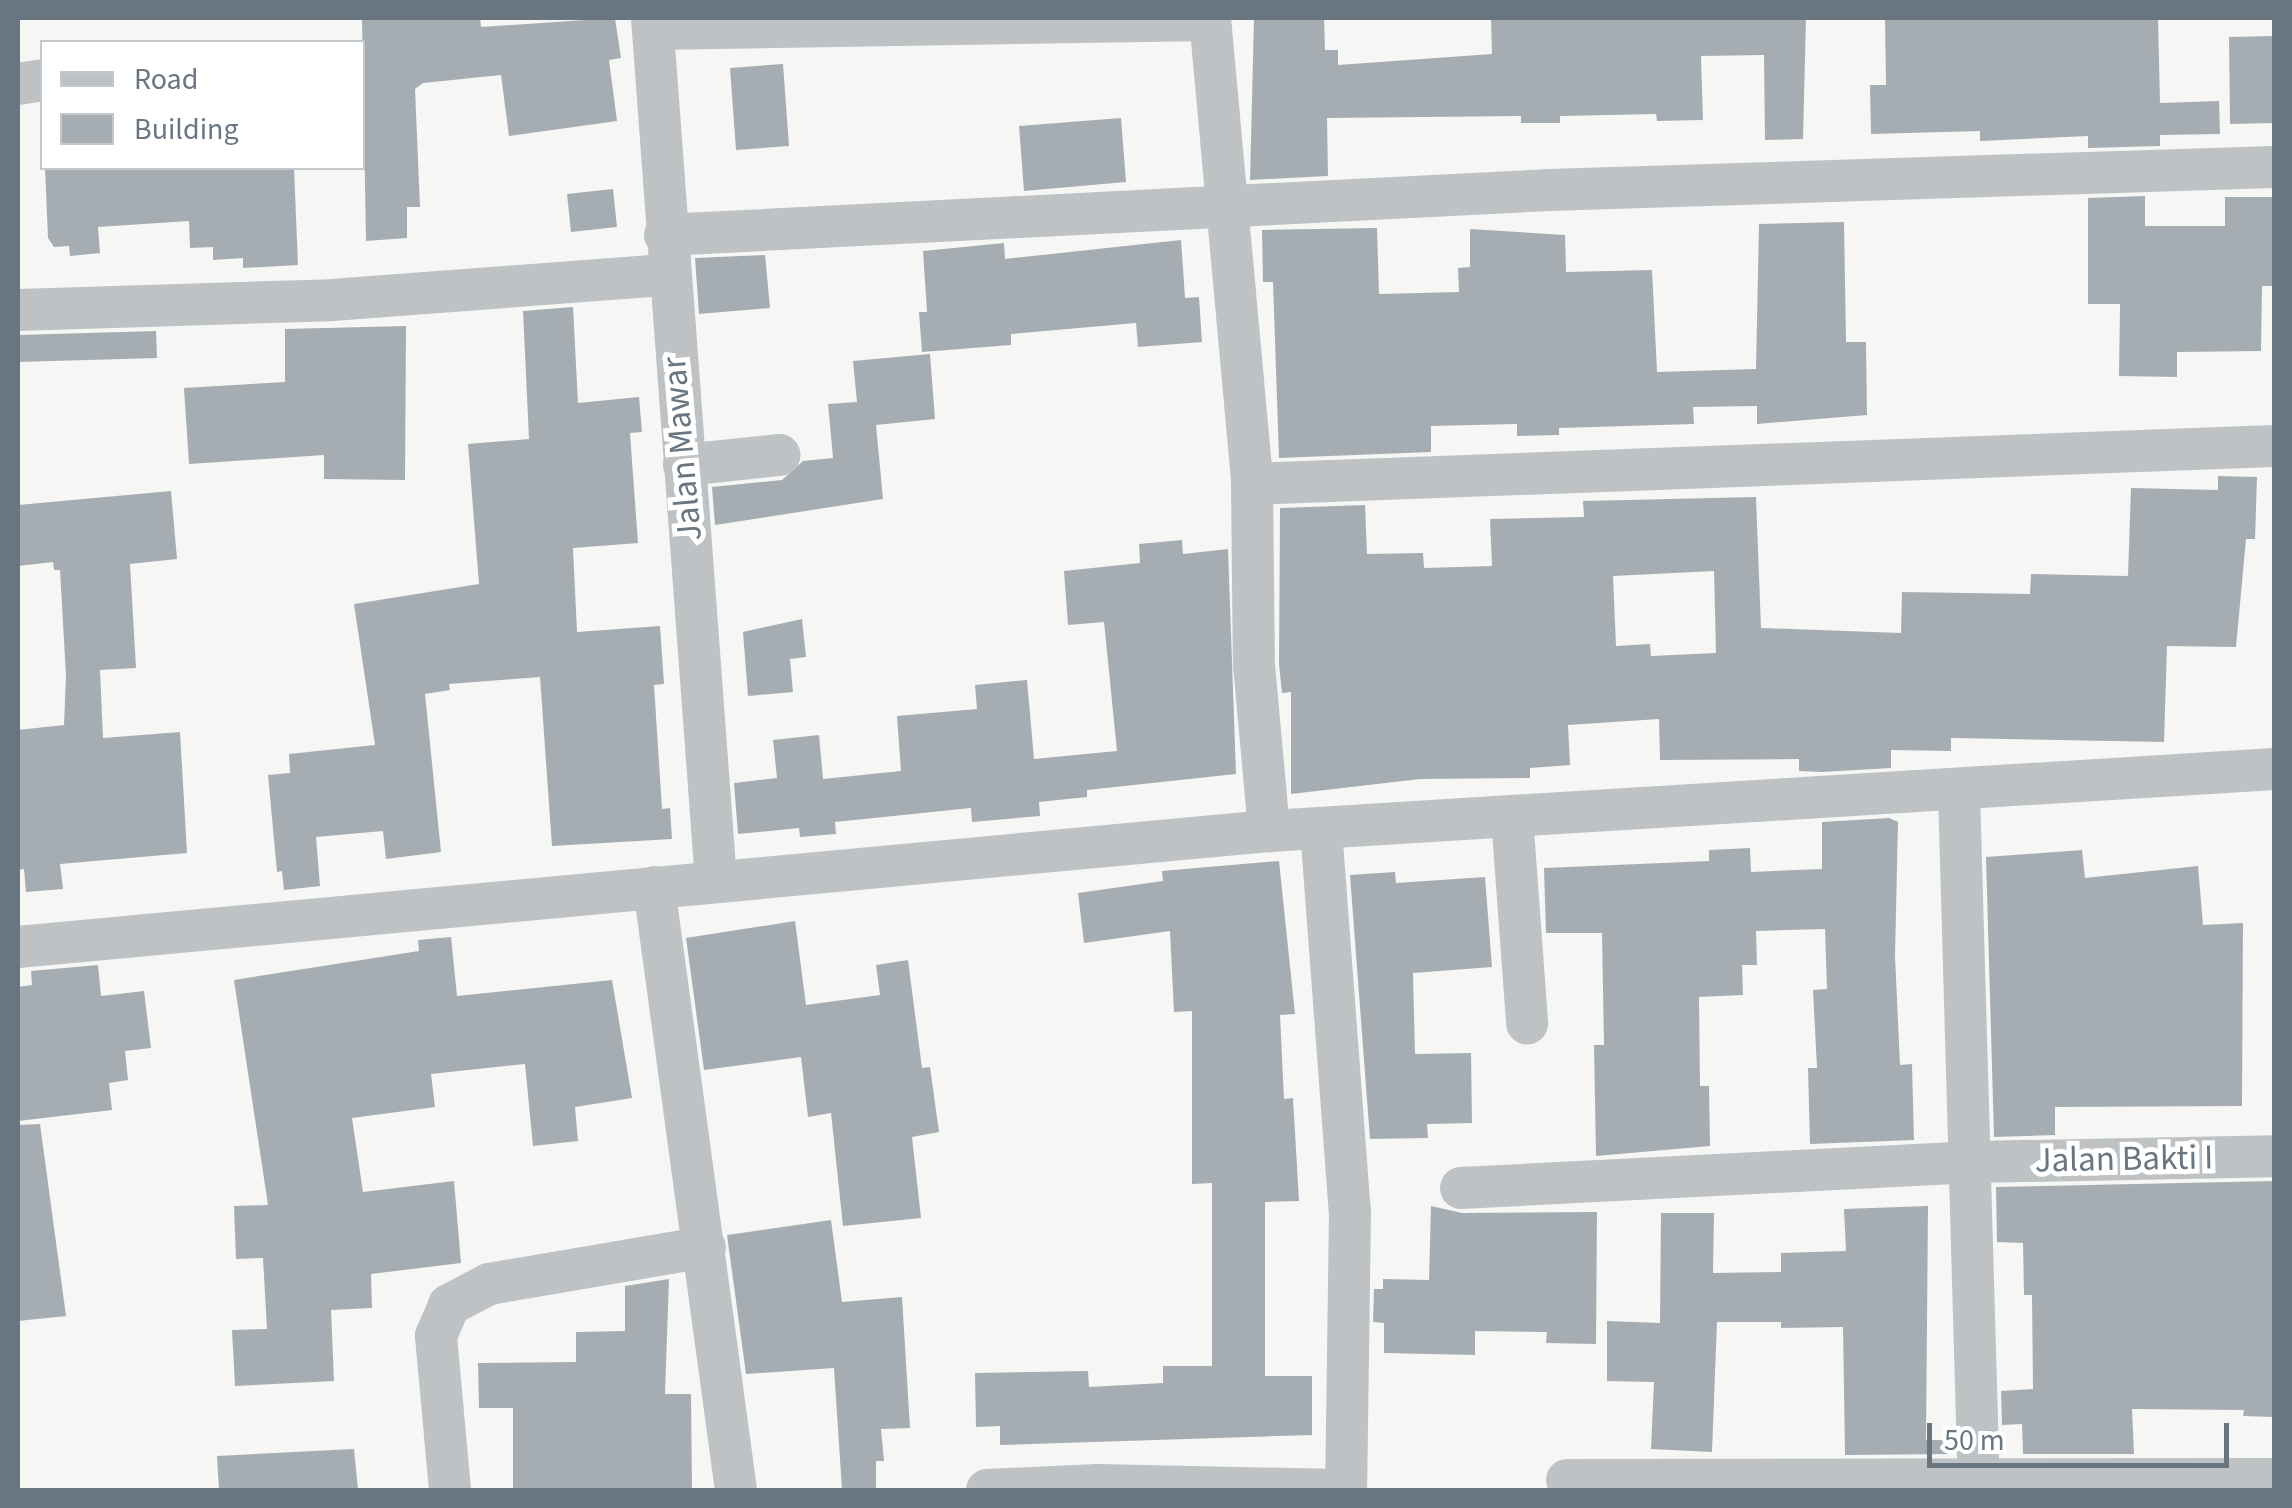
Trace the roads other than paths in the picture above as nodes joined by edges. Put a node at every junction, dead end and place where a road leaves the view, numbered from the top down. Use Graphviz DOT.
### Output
graph roads {
  1 [pos="1210,19"];
  2 [pos="652,23"];
  3 [pos="2274,167"];
  4 [pos="1224,206"];
  5 [pos="666,255"];
  6 [pos="18,310"];
  7 [pos="2274,446"];
  8 [pos="779,455"];
  9 [pos="684,465"];
  10 [pos="1252,484"];
  11 [pos="2274,770"];
  12 [pos="1959,792"];
  13 [pos="1512,817"];
  14 [pos="1322,829"];
  15 [pos="1268,831"];
  16 [pos="716,881"];
  17 [pos="654,888"];
  18 [pos="18,947"];
  19 [pos="1526,1022"];
  20 [pos="2274,1156"];
  21 [pos="1974,1162"];
  22 [pos="1461,1188"];
  23 [pos="706,1247"];
  24 [pos="2274,1479"];
  25 [pos="1567,1480"];
  26 [pos="1979,1487"];
  27 [pos="450,1490"];
  28 [pos="736,1490"];
  29 [pos="987,1490"];
  30 [pos="1343,1490"];
  1 -- 2 [label="street"];
  1 -- 4 [label="street"];
  2 -- 5 [label="street, Jalan Mawar"];
  3 -- 4 [label="street"];
  4 -- 5 [label="street"];
  4 -- 10 [label="street"];
  5 -- 6 [label="street"];
  5 -- 9 [label="street, Jalan Mawar"];
  7 -- 10 [label="street"];
  8 -- 9 [label="street"];
  9 -- 16 [label="street, Jalan Mawar"];
  10 -- 15 [label="street"];
  11 -- 12 [label="street"];
  12 -- 13 [label="street"];
  12 -- 21 [label="street"];
  13 -- 14 [label="street"];
  13 -- 19 [label="street"];
  14 -- 15 [label="street"];
  14 -- 30 [label="street"];
  15 -- 16 [label="street"];
  16 -- 17 [label="street"];
  17 -- 18 [label="street"];
  17 -- 23 [label="street"];
  20 -- 21 [label="street, Jalan Bakti I"];
  21 -- 22 [label="street, Jalan Bakti I"];
  21 -- 26 [label="street"];
  23 -- 27 [label="street"];
  23 -- 28 [label="street"];
  24 -- 26 [label="street"];
  25 -- 26 [label="street"];
  29 -- 30 [label="street"];
}
